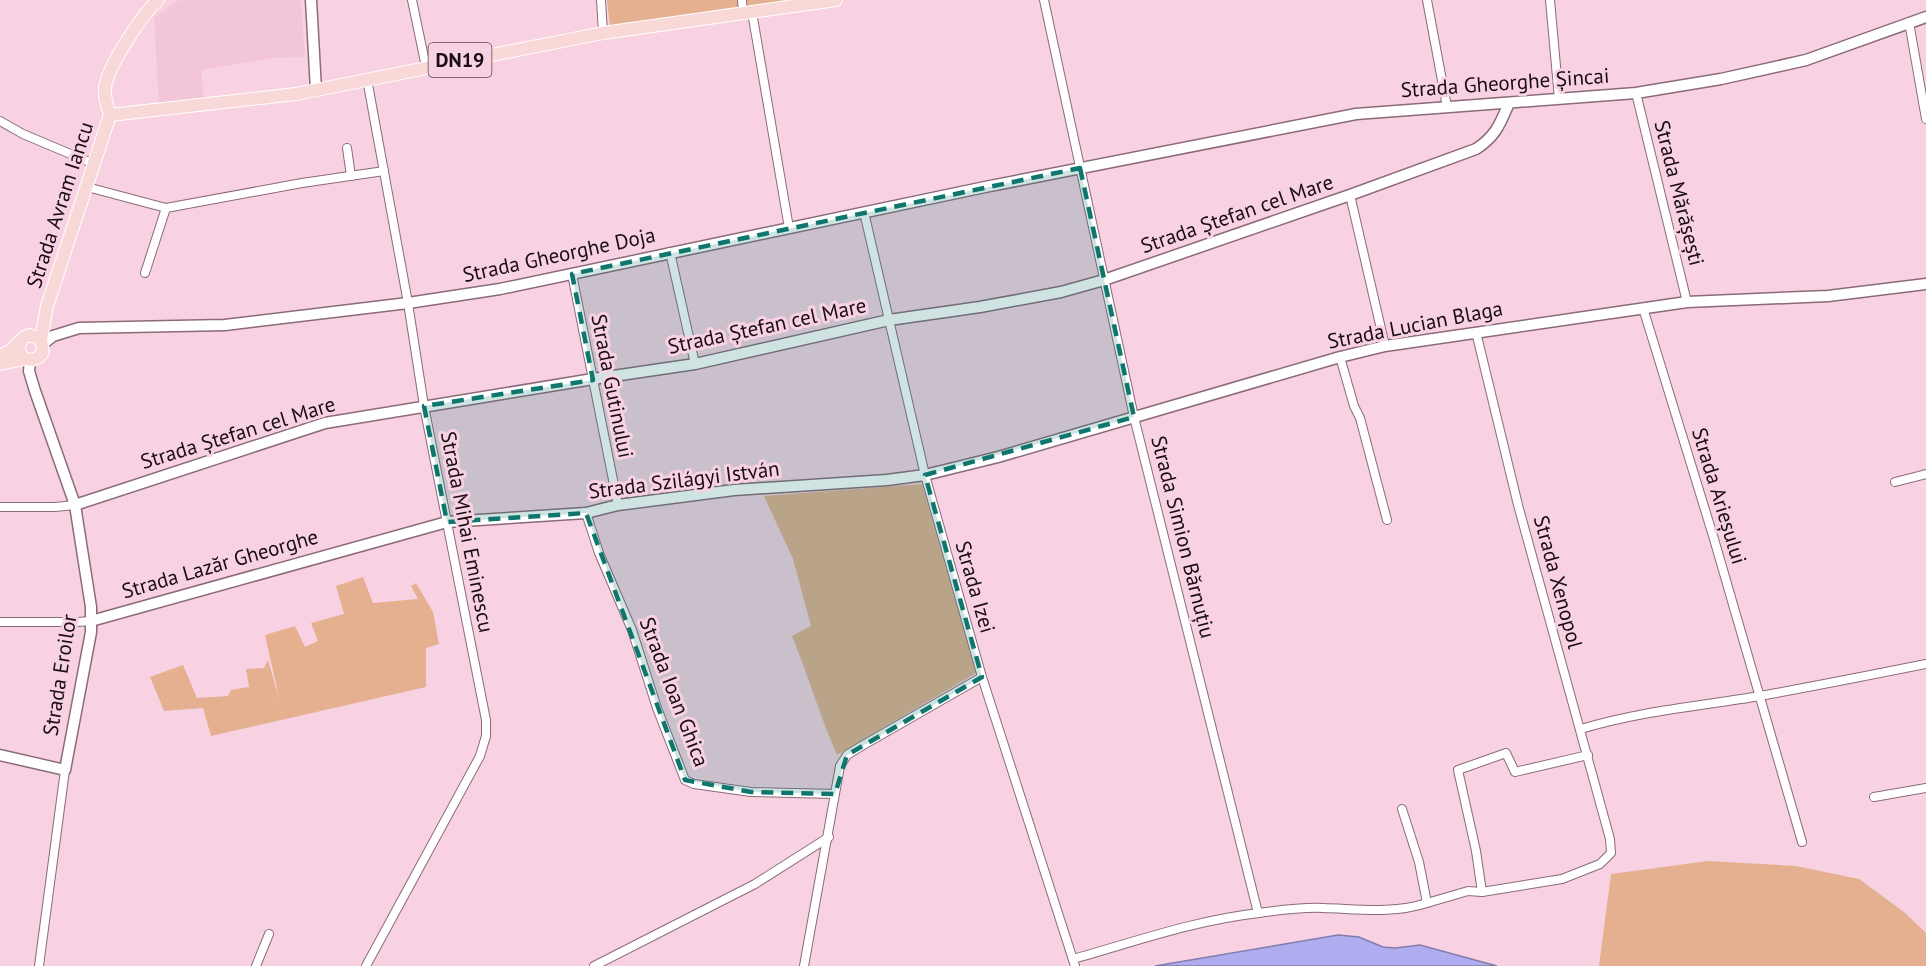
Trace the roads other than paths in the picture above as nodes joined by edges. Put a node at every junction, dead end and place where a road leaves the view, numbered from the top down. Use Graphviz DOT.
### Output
graph roads {
  1 [pos="158,0"];
  2 [pos="310,0"];
  3 [pos="412,0"];
  4 [pos="601,0"];
  5 [pos="833,0"];
  6 [pos="1044,0"];
  7 [pos="1427,0"];
  8 [pos="1550,0"];
  9 [pos="746,8"];
  10 [pos="1926,17"];
  11 [pos="1909,22"];
  12 [pos="603,33"];
  13 [pos="426,67"];
  14 [pos="367,79"];
  15 [pos="316,90"];
  16 [pos="1636,93"];
  17 [pos="1558,99"];
  18 [pos="1509,103"];
  19 [pos="1448,107"];
  20 [pos="110,115"];
  21 [pos="1926,119"];
  22 [pos="0,121"];
  23 [pos="347,148"];
  24 [pos="94,164"];
  25 [pos="1080,168"];
  26 [pos="384,171"];
  27 [pos="351,176"];
  28 [pos="87,187"];
  29 [pos="1350,195"];
  30 [pos="166,208"];
  31 [pos="864,212"];
  32 [pos="789,228"];
  33 [pos="670,252"];
  34 [pos="145,273"];
  35 [pos="572,274"];
  36 [pos="1104,280"];
  37 [pos="1926,284"];
  38 [pos="1687,302"];
  39 [pos="408,303"];
  40 [pos="47,306"];
  41 [pos="1643,308"];
  42 [pos="889,320"];
  43 [pos="1476,332"];
  44 [pos="22,339"];
  45 [pos="42,342"];
  46 [pos="1385,346"];
  47 [pos="0,356"];
  48 [pos="1340,357"];
  49 [pos="27,359"];
  50 [pos="0,364"];
  51 [pos="695,364"];
  52 [pos="593,379"];
  53 [pos="424,406"];
  54 [pos="1134,417"];
  55 [pos="1926,474"];
  56 [pos="925,475"];
  57 [pos="1895,482"];
  58 [pos="75,505"];
  59 [pos="618,506"];
  60 [pos="0,507"];
  61 [pos="586,513"];
  62 [pos="1387,520"];
  63 [pos="447,522"];
  64 [pos="91,621"];
  65 [pos="0,622"];
  66 [pos="1926,664"];
  67 [pos="982,677"];
  68 [pos="1759,696"];
  69 [pos="1581,729"];
  70 [pos="0,755"];
  71 [pos="1588,755"];
  72 [pos="65,770"];
  73 [pos="1926,788"];
  74 [pos="835,794"];
  75 [pos="1874,797"];
  76 [pos="1402,809"];
  77 [pos="829,837"];
  78 [pos="1802,842"];
  79 [pos="1482,892"];
  80 [pos="1427,903"];
  81 [pos="1258,913"];
  82 [pos="268,934"];
  83 [pos="1074,962"];
  84 [pos="39,966"];
  85 [pos="256,966"];
  86 [pos="366,966"];
  87 [pos="594,966"];
  88 [pos="804,966"];
  1 -- 20 [label="main road"];
  2 -- 15 [label="main road"];
  3 -- 13 [label="street"];
  4 -- 12 [label="street"];
  5 -- 9 [label="main road, DN19"];
  6 -- 25 [label="street, Strada Simion Bărnuțiu"];
  7 -- 19 [label="street"];
  8 -- 17 [label="street"];
  9 -- 12 [label="main road, DN19"];
  9 -- 32 [label="street"];
  10 -- 11 [label="main road, Strada Gheorghe Șincai"];
  11 -- 16 [label="main road, Strada Gheorghe Șincai"];
  11 -- 21 [label="street"];
  12 -- 13 [label="main road, DN19"];
  13 -- 14 [label="main road, DN19"];
  14 -- 15 [label="main road, DN19"];
  14 -- 26 [label="street, Strada Mihai Eminescu"];
  15 -- 20 [label="main road, DN19"];
  16 -- 17 [label="main road, Strada Gheorghe Șincai"];
  16 -- 38 [label="street, Strada Mărășești"];
  17 -- 18 [label="main road, Strada Gheorghe Șincai"];
  18 -- 19 [label="main road, Strada Gheorghe Șincai"];
  18 -- 29 [label="main road, Strada Ștefan cel Mare"];
  19 -- 25 [label="main road, Strada Gheorghe Șincai"];
  20 -- 24 [label="main road, Strada Avram Iancu"];
  22 -- 24 [label="street"];
  23 -- 27 [label="street"];
  24 -- 28 [label="main road, Strada Avram Iancu"];
  25 -- 31 [label="main road, Strada Gheorghe Doja"];
  25 -- 36 [label="street, Strada Simion Bărnuțiu"];
  26 -- 27 [label="street"];
  26 -- 39 [label="street, Strada Mihai Eminescu"];
  27 -- 30 [label="street"];
  28 -- 30 [label="street"];
  28 -- 40 [label="main road, Strada Avram Iancu"];
  29 -- 36 [label="main road, Strada Ștefan cel Mare"];
  29 -- 46 [label="street"];
  30 -- 34 [label="street"];
  31 -- 32 [label="main road, Strada Gheorghe Doja"];
  31 -- 42 [label="street, Strada Izei"];
  32 -- 33 [label="main road, Strada Gheorghe Doja"];
  33 -- 35 [label="main road, Strada Gheorghe Doja"];
  33 -- 51 [label="street"];
  35 -- 39 [label="main road, Strada Gheorghe Doja"];
  35 -- 52 [label="street, Strada Gutinului"];
  36 -- 42 [label="main road, Strada Ștefan cel Mare"];
  36 -- 54 [label="street, Strada Simion Bărnuțiu"];
  37 -- 38 [label="main road, Strada Lucian Blaga"];
  38 -- 41 [label="main road, Strada Lucian Blaga"];
  39 -- 45 [label="main road, Strada Gheorghe Doja"];
  39 -- 53 [label="street, Strada Mihai Eminescu"];
  40 -- 44 [label="main road, Strada Avram Iancu"];
  40 -- 45 [label="main road, Strada Avram Iancu"];
  41 -- 43 [label="main road, Strada Lucian Blaga"];
  41 -- 68 [label="street, Strada Arieșului"];
  42 -- 51 [label="main road, Strada Ștefan cel Mare"];
  42 -- 56 [label="street, Strada Izei"];
  43 -- 46 [label="main road, Strada Lucian Blaga"];
  43 -- 69 [label="street, Strada Xenopol"];
  44 -- 45 [label="main road"];
  44 -- 47 [label="main road, Strada Avram Iancu"];
  44 -- 49 [label="main road"];
  45 -- 49 [label="main road"];
  46 -- 48 [label="main road, Strada Lucian Blaga"];
  48 -- 54 [label="main road, Strada Lucian Blaga"];
  48 -- 62 [label="street"];
  49 -- 50 [label="main road"];
  49 -- 58 [label="main road, Strada Eroilor"];
  51 -- 52 [label="main road, Strada Ștefan cel Mare"];
  52 -- 53 [label="main road, Strada Ștefan cel Mare"];
  52 -- 59 [label="street, Strada Gutinului"];
  53 -- 58 [label="main road, Strada Ștefan cel Mare"];
  53 -- 63 [label="street, Strada Mihai Eminescu"];
  54 -- 56 [label="main road, Strada Lucian Blaga"];
  54 -- 81 [label="street, Strada Simion Bărnuțiu"];
  55 -- 57 [label="street"];
  56 -- 59 [label="main road, Strada Szilágyi István"];
  56 -- 67 [label="street, Strada Izei"];
  58 -- 60 [label="street, Strada Ștefan cel Mare"];
  58 -- 64 [label="main road, Strada Eroilor"];
  59 -- 61 [label="main road, Strada Szilágyi István"];
  61 -- 63 [label="main road, Strada Szilágyi István"];
  61 -- 74 [label="street, Strada Ioan Ghica"];
  63 -- 64 [label="main road, Strada Lazăr Gheorghe"];
  63 -- 86 [label="street, Strada Mihai Eminescu"];
  64 -- 65 [label="street, Strada Lazăr Gheorghe"];
  64 -- 72 [label="main road, Strada Eroilor"];
  66 -- 68 [label="street"];
  67 -- 74 [label="street"];
  67 -- 83 [label="street, Strada Izei"];
  68 -- 69 [label="street"];
  68 -- 78 [label="street, Strada Arieșului"];
  69 -- 71 [label="street, Strada Xenopol"];
  70 -- 72 [label="main road"];
  71 -- 79 [label="street, Strada Xenopol"];
  71 -- 79 [label="street"];
  72 -- 84 [label="street, Strada Eroilor"];
  73 -- 75 [label="street"];
  74 -- 77 [label="street"];
  76 -- 80 [label="street"];
  77 -- 87 [label="street"];
  77 -- 88 [label="street"];
  79 -- 80 [label="street"];
  80 -- 81 [label="street"];
  81 -- 83 [label="street"];
  82 -- 85 [label="street"];
}
